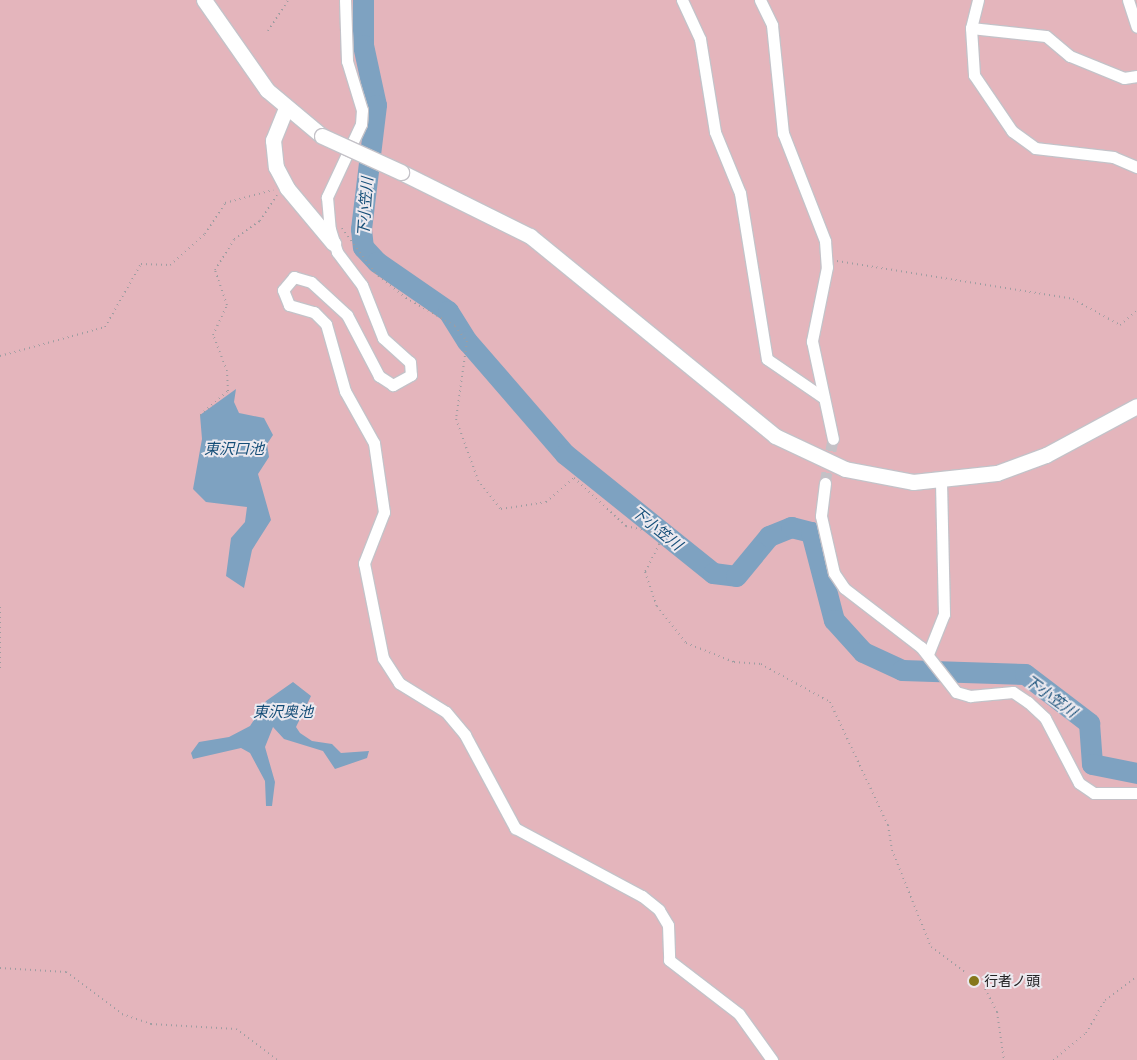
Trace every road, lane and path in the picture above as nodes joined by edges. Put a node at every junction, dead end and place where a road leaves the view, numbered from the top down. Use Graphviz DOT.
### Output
graph roads {
  1 [pos="204,0"];
  2 [pos="288,0"];
  3 [pos="345,0"];
  4 [pos="682,0"];
  5 [pos="760,0"];
  6 [pos="978,0"];
  7 [pos="1128,0"];
  8 [pos="1137,27"];
  9 [pos="971,28"];
  10 [pos="268,31"];
  11 [pos="1137,76"];
  12 [pos="286,108"];
  13 [pos="1137,167"];
  14 [pos="340,224"];
  15 [pos="333,243"];
  16 [pos="826,259"];
  17 [pos="1137,310"];
  18 [pos="0,356"];
  19 [pos="824,398"];
  20 [pos="1137,406"];
  21 [pos="200,415"];
  22 [pos="833,439"];
  23 [pos="941,481"];
  24 [pos="825,483"];
  25 [pos="0,607"];
  26 [pos="928,654"];
  27 [pos="0,671"];
  28 [pos="1137,793"];
  29 [pos="0,968"];
  30 [pos="966,973"];
  31 [pos="1137,976"];
  32 [pos="985,989"];
  33 [pos="277,1060"];
  34 [pos="772,1060"];
  35 [pos="1004,1060"];
  36 [pos="1053,1060"];
  1 -- 12 [label="street"];
  2 -- 10 [label="path"];
  3 -- 15 [label="street"];
  4 -- 19 [label="street"];
  5 -- 16 [label="street"];
  6 -- 9 [label="street"];
  7 -- 8 [label="street"];
  9 -- 11 [label="street"];
  9 -- 13 [label="street"];
  12 -- 15 [label="street"];
  12 -- 23 [label="street, bridge"];
  14 -- 30 [label="path"];
  15 -- 34 [label="street"];
  16 -- 17 [label="path"];
  16 -- 19 [label="street"];
  18 -- 21 [label="path"];
  19 -- 22 [label="street"];
  20 -- 23 [label="street"];
  23 -- 26 [label="street"];
  24 -- 26 [label="street"];
  25 -- 27 [label="path"];
  26 -- 28 [label="street"];
  29 -- 33 [label="path"];
  31 -- 36 [label="path"];
  32 -- 35 [label="path"];
}
